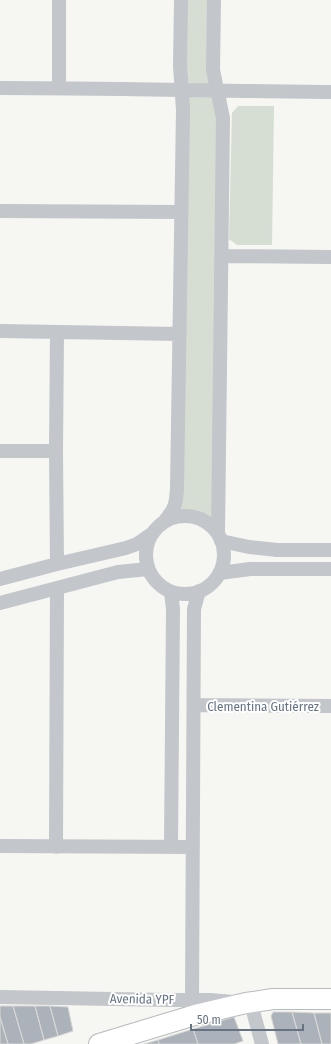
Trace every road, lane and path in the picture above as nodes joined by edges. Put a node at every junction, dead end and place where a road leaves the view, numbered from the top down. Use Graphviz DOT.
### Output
graph roads {
  1 [pos="59,0"];
  2 [pos="181,0"];
  3 [pos="214,0"];
  4 [pos="0,88"];
  5 [pos="59,88"];
  6 [pos="181,89"];
  7 [pos="218,91"];
  8 [pos="331,92"];
  9 [pos="0,211"];
  10 [pos="181,212"];
  11 [pos="222,256"];
  12 [pos="331,257"];
  13 [pos="0,331"];
  14 [pos="58,332"];
  15 [pos="180,334"];
  16 [pos="0,451"];
  17 [pos="56,451"];
  18 [pos="159,527"];
  19 [pos="220,537"];
  20 [pos="331,550"];
  21 [pos="57,564"];
  22 [pos="148,568"];
  23 [pos="331,569"];
  24 [pos="220,573"];
  25 [pos="0,579"];
  26 [pos="58,588"];
  27 [pos="199,591"];
  28 [pos="171,592"];
  29 [pos="0,603"];
  30 [pos="194,705"];
  31 [pos="331,706"];
  32 [pos="0,846"];
  33 [pos="171,846"];
  34 [pos="56,847"];
  35 [pos="193,847"];
  36 [pos="0,997"];
  37 [pos="331,999"];
  38 [pos="192,1000"];
  39 [pos="246,1003"];
  40 [pos="99,1044"];
  41 [pos="262,1044"];
  1 -- 5 [label="street"];
  2 -- 6 [label="street"];
  3 -- 7 [label="street"];
  4 -- 5 [label="street"];
  5 -- 6 [label="street"];
  6 -- 7 [label="street"];
  6 -- 10 [label="street"];
  7 -- 8 [label="street"];
  7 -- 11 [label="street"];
  9 -- 10 [label="street"];
  10 -- 15 [label="street"];
  11 -- 12 [label="street"];
  11 -- 19 [label="street"];
  13 -- 14 [label="street"];
  14 -- 15 [label="street"];
  14 -- 17 [label="street"];
  15 -- 18 [label="street"];
  16 -- 17 [label="street"];
  17 -- 21 [label="street"];
  18 -- 19 [label="street"];
  18 -- 21 [label="street"];
  18 -- 22 [label="street"];
  19 -- 20 [label="street"];
  19 -- 24 [label="street"];
  21 -- 25 [label="street"];
  22 -- 26 [label="street"];
  22 -- 28 [label="street"];
  23 -- 24 [label="street"];
  24 -- 27 [label="street"];
  26 -- 29 [label="street"];
  26 -- 34 [label="street"];
  27 -- 28 [label="street"];
  27 -- 30 [label="street"];
  28 -- 33 [label="street"];
  30 -- 31 [label="street, Clementina Gutiérrez"];
  30 -- 35 [label="street"];
  32 -- 34 [label="street"];
  33 -- 34 [label="street"];
  33 -- 35 [label="street"];
  35 -- 38 [label="street"];
  36 -- 38 [label="street, Avenida YPF"];
  37 -- 39 [label="street, Avenida YPF"];
  38 -- 39 [label="street, Avenida YPF"];
  39 -- 40 [label="street"];
  39 -- 41 [label="street"];
}
